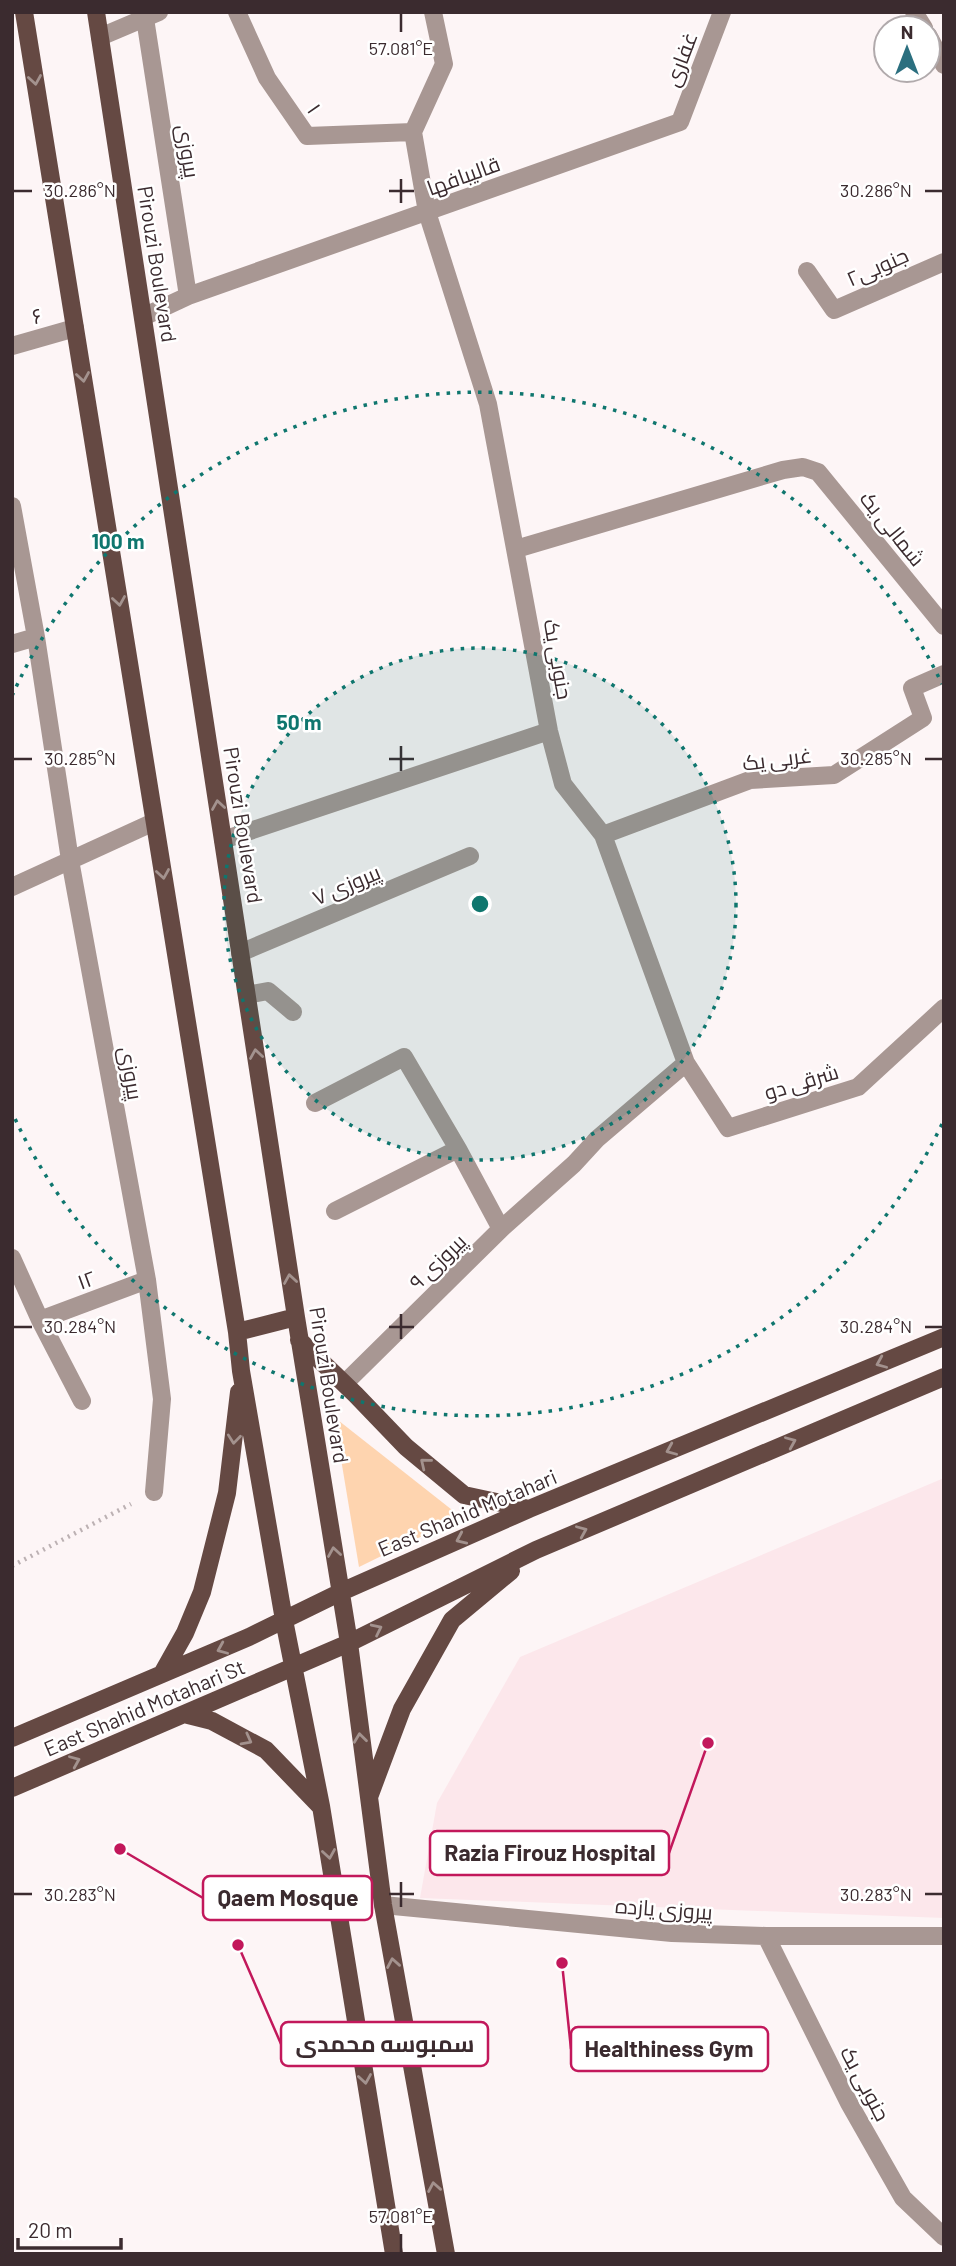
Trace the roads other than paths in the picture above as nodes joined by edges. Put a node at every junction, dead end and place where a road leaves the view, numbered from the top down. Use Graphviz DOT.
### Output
graph roads {
  1 [pos="24,12"];
  2 [pos="96,12"];
  3 [pos="237,12"];
  4 [pos="433,12"];
  5 [pos="722,12"];
  6 [pos="149,15"];
  7 [pos="100,37"];
  8 [pos="680,122"];
  9 [pos="413,132"];
  10 [pos="427,212"];
  11 [pos="944,262"];
  12 [pos="807,271"];
  13 [pos="188,296"];
  14 [pos="143,317"];
  15 [pos="75,328"];
  16 [pos="12,346"];
  17 [pos="12,506"];
  18 [pos="516,549"];
  19 [pos="944,626"];
  20 [pos="36,636"];
  21 [pos="12,644"];
  22 [pos="944,674"];
  23 [pos="549,731"];
  24 [pos="155,822"];
  25 [pos="603,835"];
  26 [pos="223,840"];
  27 [pos="470,856"];
  28 [pos="70,860"];
  29 [pos="12,887"];
  30 [pos="240,953"];
  31 [pos="247,995"];
  32 [pos="944,1008"];
  33 [pos="293,1013"];
  34 [pos="686,1063"];
  35 [pos="704,1093"];
  36 [pos="315,1103"];
  37 [pos="458,1149"];
  38 [pos="335,1211"];
  39 [pos="501,1229"];
  40 [pos="12,1258"];
  41 [pos="147,1280"];
  42 [pos="296,1317"];
  43 [pos="40,1320"];
  44 [pos="237,1332"];
  45 [pos="944,1337"];
  46 [pos="299,1340"];
  47 [pos="241,1371"];
  48 [pos="944,1377"];
  49 [pos="345,1383"];
  50 [pos="82,1401"];
  51 [pos="154,1492"];
  52 [pos="529,1509"];
  53 [pos="536,1550"];
  54 [pos="341,1592"];
  55 [pos="284,1620"];
  56 [pos="349,1643"];
  57 [pos="292,1667"];
  58 [pos="162,1674"];
  59 [pos="184,1714"];
  60 [pos="12,1738"];
  61 [pos="12,1788"];
  62 [pos="368,1801"];
  63 [pos="321,1806"];
  64 [pos="383,1905"];
  65 [pos="766,1936"];
  66 [pos="944,1936"];
  67 [pos="941,2231"];
  68 [pos="394,2254"];
  69 [pos="446,2254"];
  1 -- 15 [label="main road, one-way"];
  2 -- 7 [label="main road, Pirouzi Boulevard"];
  3 -- 9 [label="street, ۱"];
  4 -- 9 [label="street"];
  5 -- 8 [label="street, غفاری"];
  6 -- 7 [label="street"];
  6 -- 13 [label="street, پیروزی"];
  7 -- 14 [label="main road, Pirouzi Boulevard"];
  8 -- 10 [label="street, قالیبافها"];
  9 -- 10 [label="street, جنوبی یک"];
  10 -- 13 [label="street, قالیبافها"];
  10 -- 18 [label="street, جنوبی یک"];
  11 -- 12 [label="street, جنوبی۲"];
  13 -- 14 [label="street, قالیبافها"];
  26 -- 14 [label="main road, Pirouzi Boulevard, one-way"];
  15 -- 16 [label="street, ۶"];
  15 -- 24 [label="main road, one-way"];
  17 -- 20 [label="street, پیروزی"];
  18 -- 19 [label="street, شمالی یک"];
  18 -- 23 [label="street, جنوبی یک"];
  20 -- 21 [label="street"];
  20 -- 28 [label="street, پیروزی"];
  22 -- 25 [label="street, غربی یک"];
  23 -- 25 [label="street, جنوبی یک"];
  23 -- 26 [label="street"];
  24 -- 28 [label="street"];
  24 -- 44 [label="main road, one-way"];
  25 -- 34 [label="street, جنوبی یک"];
  26 -- 30 [label="main road, Pirouzi Boulevard"];
  27 -- 30 [label="street, پیروزی ۷"];
  28 -- 29 [label="street"];
  28 -- 41 [label="street, پیروزی"];
  30 -- 31 [label="main road, Pirouzi Boulevard"];
  31 -- 33 [label="street"];
  42 -- 31 [label="main road, Pirouzi Boulevard, one-way"];
  32 -- 35 [label="street, شرقی دو"];
  34 -- 35 [label="street, جنوبی یک"];
  34 -- 39 [label="street"];
  36 -- 37 [label="street"];
  37 -- 38 [label="street"];
  37 -- 39 [label="street"];
  39 -- 49 [label="street, پیروزی ۹"];
  40 -- 43 [label="street"];
  41 -- 43 [label="street, ۱۲"];
  41 -- 51 [label="street, پیروزی"];
  42 -- 44 [label="main road"];
  42 -- 46 [label="main road, Pirouzi Boulevard"];
  43 -- 50 [label="street"];
  44 -- 47 [label="main road"];
  45 -- 52 [label="main road, East Shahid Motahari, one-way"];
  46 -- 49 [label="main road"];
  54 -- 46 [label="main road, Pirouzi Boulevard, one-way"];
  47 -- 55 [label="main road"];
  47 -- 58 [label="main road, one-way"];
  53 -- 48 [label="main road, one-way"];
  52 -- 49 [label="main road, one-way"];
  52 -- 54 [label="main road, East Shahid Motahari, one-way"];
  56 -- 53 [label="main road, one-way"];
  53 -- 62 [label="main road"];
  54 -- 55 [label="main road, East Shahid Motahari"];
  54 -- 56 [label="main road, Pirouzi Boulevard"];
  55 -- 57 [label="main road"];
  55 -- 58 [label="main road, East Shahid Motahari, one-way"];
  56 -- 57 [label="main road"];
  62 -- 56 [label="main road, Pirouzi Boulevard, one-way"];
  57 -- 59 [label="main road, East Shahid Motahari St"];
  57 -- 63 [label="main road"];
  58 -- 60 [label="main road, East Shahid Motahari"];
  61 -- 59 [label="main road, East Shahid Motahari St, one-way"];
  59 -- 63 [label="main road, one-way"];
  62 -- 64 [label="main road, Pirouzi Boulevard"];
  63 -- 68 [label="main road, one-way"];
  64 -- 65 [label="street, پیروزی یازده"];
  69 -- 64 [label="main road, Pirouzi Boulevard, one-way"];
  65 -- 66 [label="street, پیروزی یازده"];
  65 -- 67 [label="street, جنوبی یک"];
}
